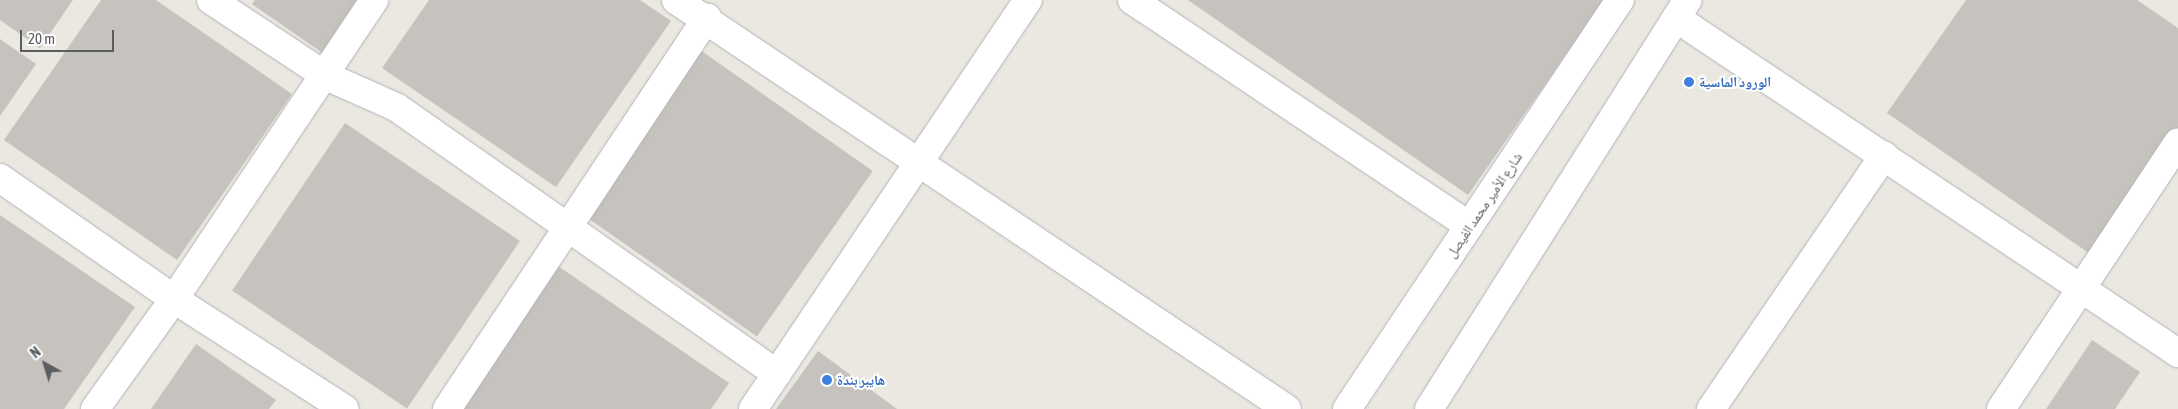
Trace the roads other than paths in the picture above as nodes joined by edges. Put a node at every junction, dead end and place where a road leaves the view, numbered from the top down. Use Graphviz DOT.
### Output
graph roads {
  1 [pos="211,0"];
  2 [pos="374,0"];
  3 [pos="676,0"];
  4 [pos="1028,0"];
  5 [pos="1132,0"];
  6 [pos="1620,0"];
  7 [pos="1682,9"];
  8 [pos="707,18"];
  9 [pos="326,76"];
  10 [pos="2178,143"];
  11 [pos="1884,155"];
  12 [pos="919,161"];
  13 [pos="0,178"];
  14 [pos="1470,226"];
  15 [pos="569,228"];
  16 [pos="2081,288"];
  17 [pos="174,299"];
  18 [pos="2178,353"];
  19 [pos="777,374"];
  20 [pos="95,409"];
  21 [pos="345,409"];
  22 [pos="447,409"];
  23 [pos="753,409"];
  24 [pos="1287,409"];
  25 [pos="1347,409"];
  26 [pos="1429,409"];
  27 [pos="1711,409"];
  28 [pos="2001,409"];
  1 -- 9 [label="street"];
  2 -- 9 [label="street"];
  3 -- 8 [label="street"];
  4 -- 12 [label="street"];
  5 -- 14 [label="street"];
  6 -- 14 [label="street, شارع الأمير محمد الفيصل"];
  7 -- 11 [label="street"];
  7 -- 26 [label="street"];
  8 -- 12 [label="street"];
  8 -- 15 [label="street"];
  9 -- 15 [label="street"];
  9 -- 17 [label="street"];
  10 -- 16 [label="street"];
  11 -- 16 [label="street"];
  11 -- 27 [label="street"];
  12 -- 19 [label="street"];
  12 -- 24 [label="street"];
  13 -- 17 [label="street"];
  14 -- 25 [label="street, شارع الأمير محمد الفيصل"];
  15 -- 19 [label="street"];
  15 -- 22 [label="street"];
  16 -- 18 [label="street"];
  16 -- 28 [label="street"];
  17 -- 20 [label="street"];
  17 -- 21 [label="street"];
  19 -- 23 [label="street"];
}
